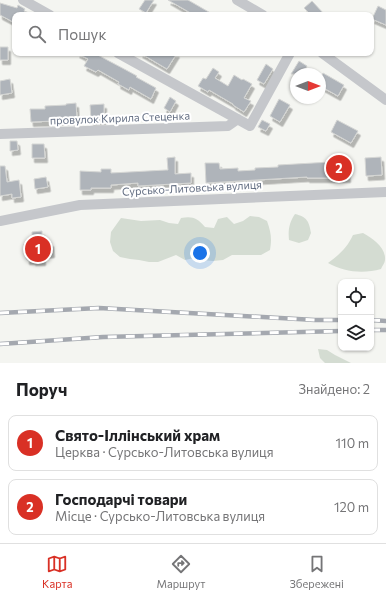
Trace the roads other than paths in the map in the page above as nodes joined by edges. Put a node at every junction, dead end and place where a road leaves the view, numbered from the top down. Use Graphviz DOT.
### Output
graph roads {
  1 [pos="23,0"];
  2 [pos="237,0"];
  3 [pos="45,12"];
  4 [pos="258,12"];
  5 [pos="123,56"];
  6 [pos="288,56"];
  7 [pos="326,56"];
  8 [pos="386,100"];
  9 [pos="238,119"];
  10 [pos="0,134"];
  11 [pos="386,192"];
  12 [pos="0,221"];
  1 -- 3 [label="street"];
  2 -- 4 [label="street"];
  5 -- 9 [label="street, провулок Кирила Стеценка"];
  6 -- 9 [label="street, провулок Кирила Стеценка"];
  7 -- 8 [label="street"];
  9 -- 10 [label="street, провулок Кирила Стеценка"];
  11 -- 12 [label="street, Сурсько-Литовська вулиця"];
}
